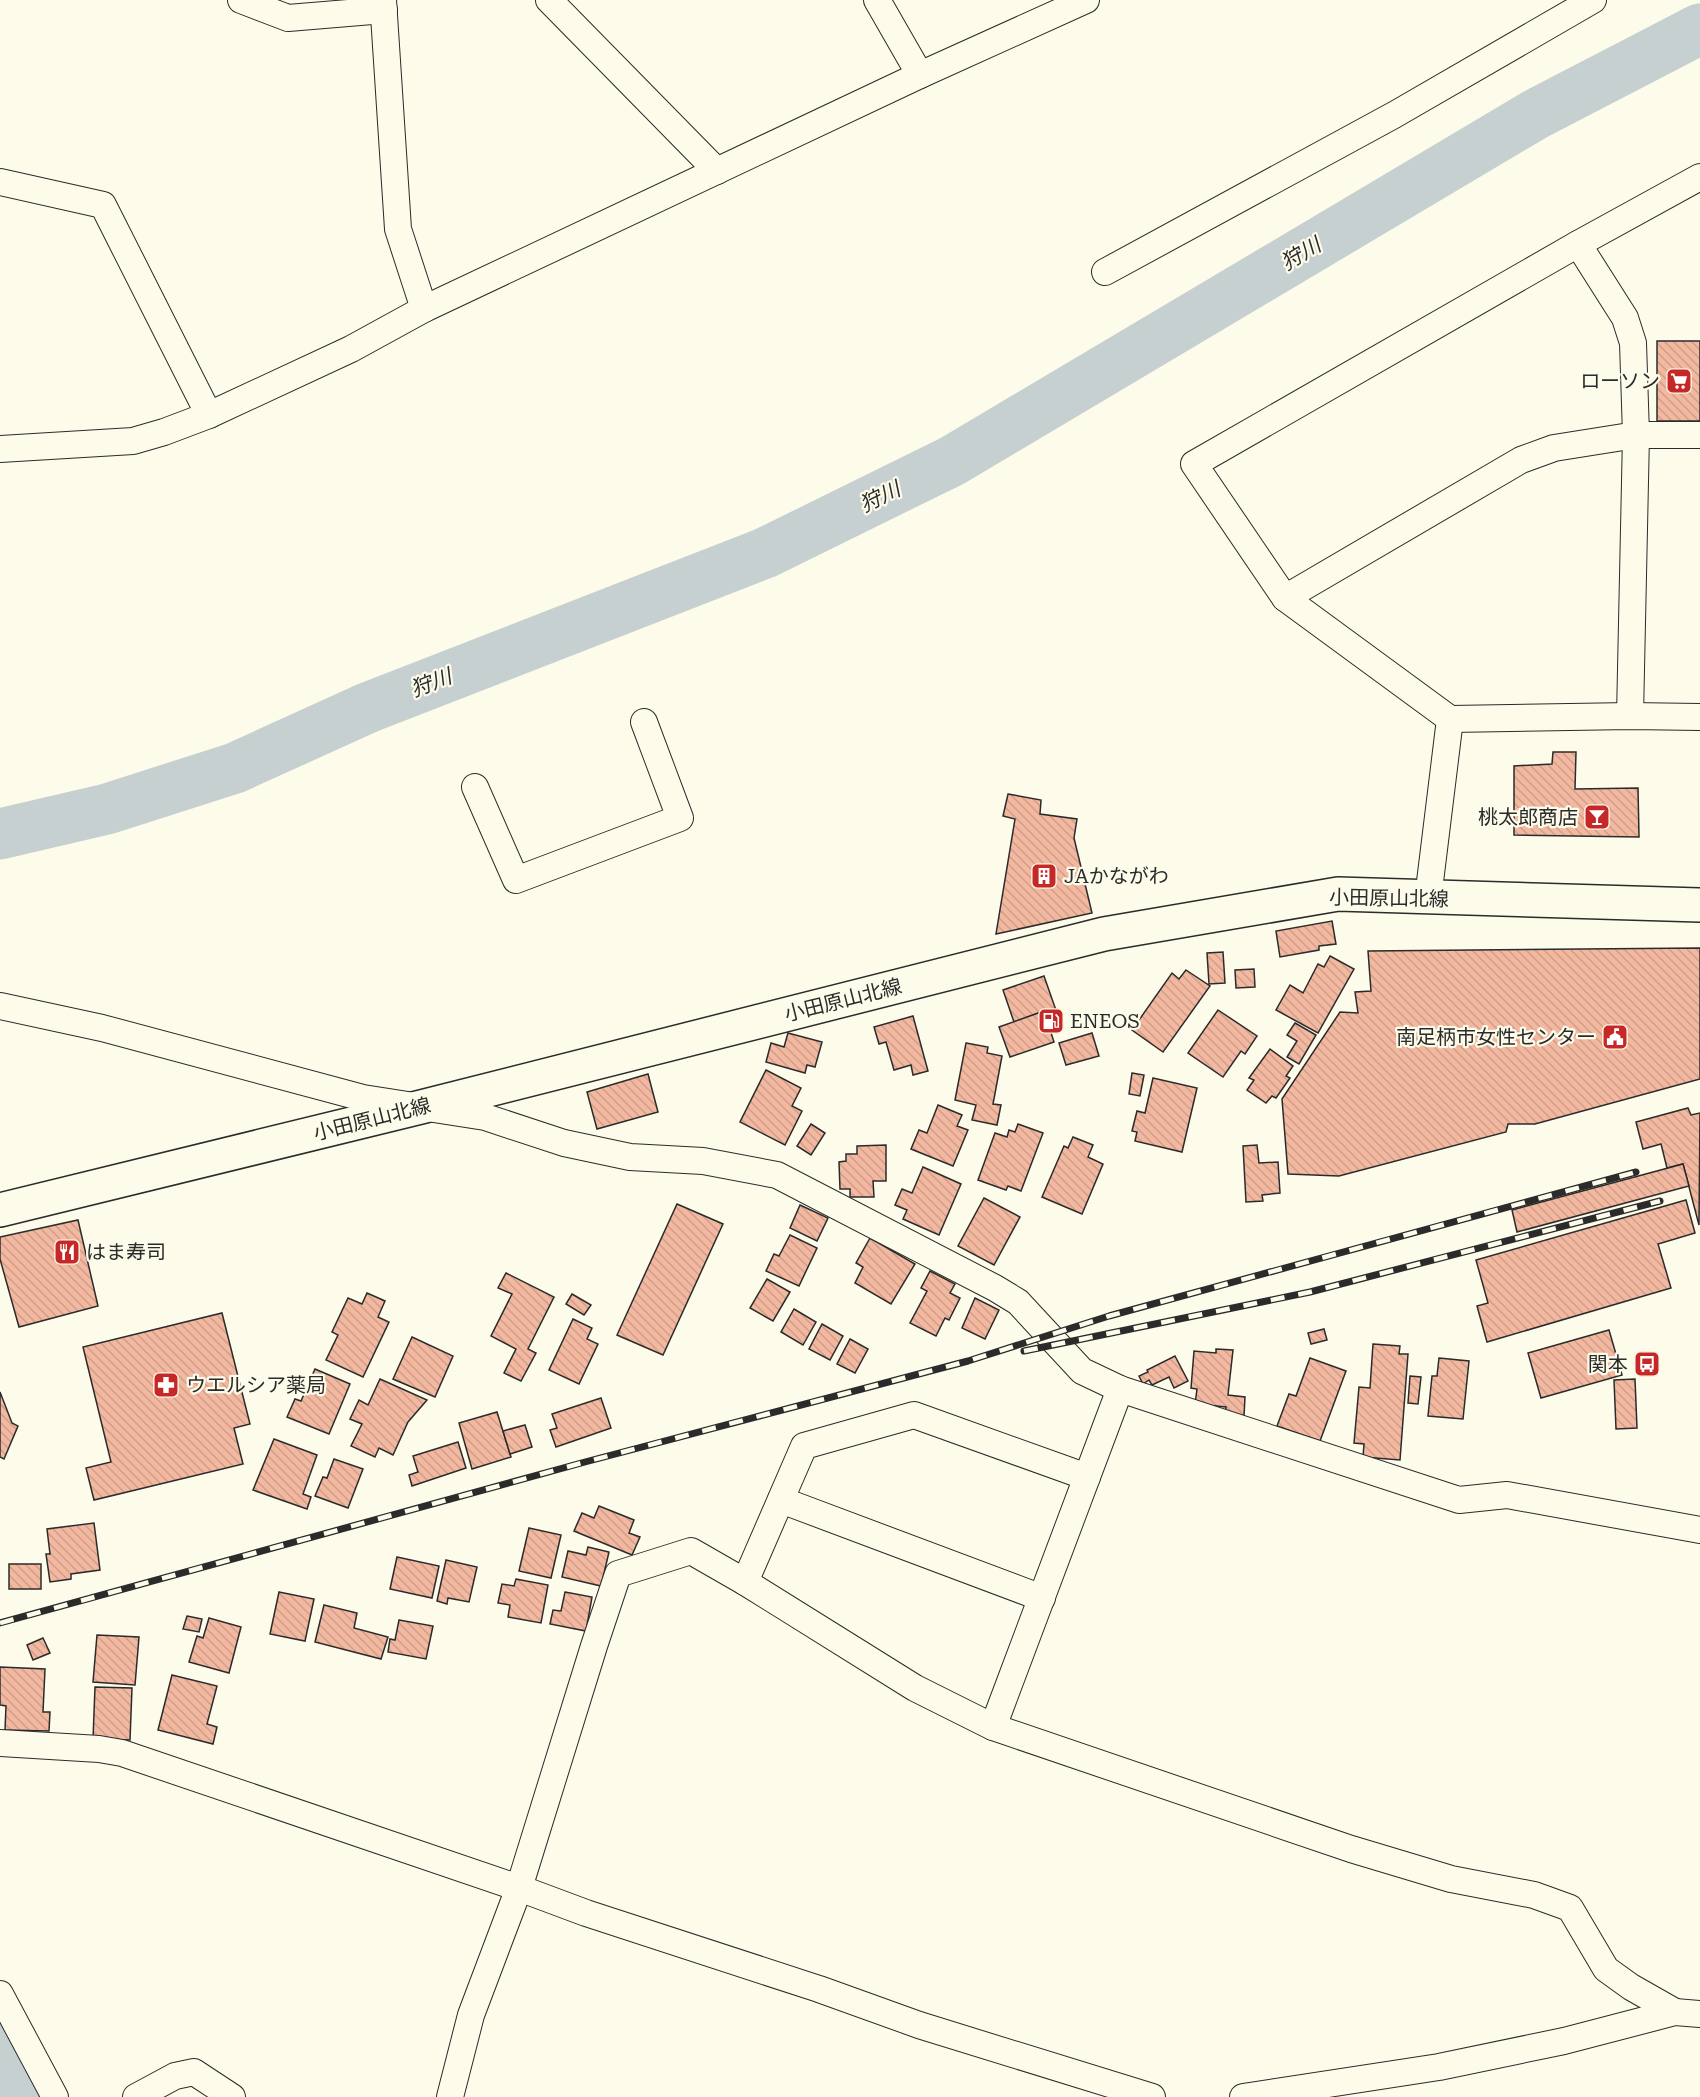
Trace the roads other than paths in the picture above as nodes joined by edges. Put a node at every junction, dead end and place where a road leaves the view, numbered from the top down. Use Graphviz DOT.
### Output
graph roads {
  1 [pos="241,0"];
  2 [pos="549,0"];
  3 [pos="877,0"];
  4 [pos="1086,0"];
  5 [pos="1593,0"];
  6 [pos="384,5"];
  7 [pos="920,75"];
  8 [pos="717,171"];
  9 [pos="1700,177"];
  10 [pos="0,182"];
  11 [pos="1578,244"];
  12 [pos="1105,272"];
  13 [pos="424,309"];
  14 [pos="209,416"];
  15 [pos="1636,435"];
  16 [pos="1700,435"];
  17 [pos="0,448"];
  18 [pos="1285,598"];
  19 [pos="1630,716"];
  20 [pos="1700,717"];
  21 [pos="1450,719"];
  22 [pos="644,722"];
  23 [pos="475,787"];
  24 [pos="1428,898"];
  25 [pos="1700,906"];
  26 [pos="0,1006"];
  27 [pos="421,1107"];
  28 [pos="0,1210"];
  29 [pos="1120,1389"];
  30 [pos="1087,1477"];
  31 [pos="781,1500"];
  32 [pos="1700,1530"];
  33 [pos="745,1582"];
  34 [pos="1042,1599"];
  35 [pos="993,1727"];
  36 [pos="0,1743"];
  37 [pos="519,1888"];
  38 [pos="0,1994"];
  39 [pos="1688,2013"];
  40 [pos="55,2097"];
  41 [pos="136,2097"];
  42 [pos="232,2097"];
  43 [pos="450,2097"];
  44 [pos="1152,2097"];
  45 [pos="1243,2097"];
  1 -- 6 [label="street"];
  2 -- 8 [label="street"];
  3 -- 7 [label="street"];
  4 -- 7 [label="street"];
  5 -- 12 [label="street"];
  6 -- 13 [label="street"];
  7 -- 8 [label="street"];
  8 -- 13 [label="street"];
  9 -- 11 [label="street"];
  10 -- 14 [label="street"];
  11 -- 15 [label="street"];
  11 -- 18 [label="street"];
  13 -- 14 [label="street"];
  14 -- 17 [label="street"];
  15 -- 16 [label="street"];
  15 -- 18 [label="street"];
  15 -- 19 [label="street"];
  18 -- 21 [label="street"];
  19 -- 20 [label="street"];
  19 -- 21 [label="street"];
  21 -- 24 [label="street"];
  22 -- 23 [label="street"];
  24 -- 25 [label="main road, 小田原山北線"];
  24 -- 27 [label="main road, 小田原山北線"];
  26 -- 27 [label="street"];
  27 -- 28 [label="main road, 小田原山北線"];
  27 -- 29 [label="street"];
  29 -- 30 [label="street"];
  29 -- 32 [label="street"];
  30 -- 31 [label="street"];
  30 -- 34 [label="street"];
  31 -- 33 [label="street"];
  31 -- 34 [label="street"];
  33 -- 35 [label="street"];
  33 -- 37 [label="street"];
  34 -- 35 [label="street"];
  35 -- 39 [label="street"];
  36 -- 37 [label="street"];
  37 -- 43 [label="street"];
  37 -- 44 [label="street"];
  38 -- 40 [label="street"];
  39 -- 45 [label="street"];
  41 -- 42 [label="street"];
}
